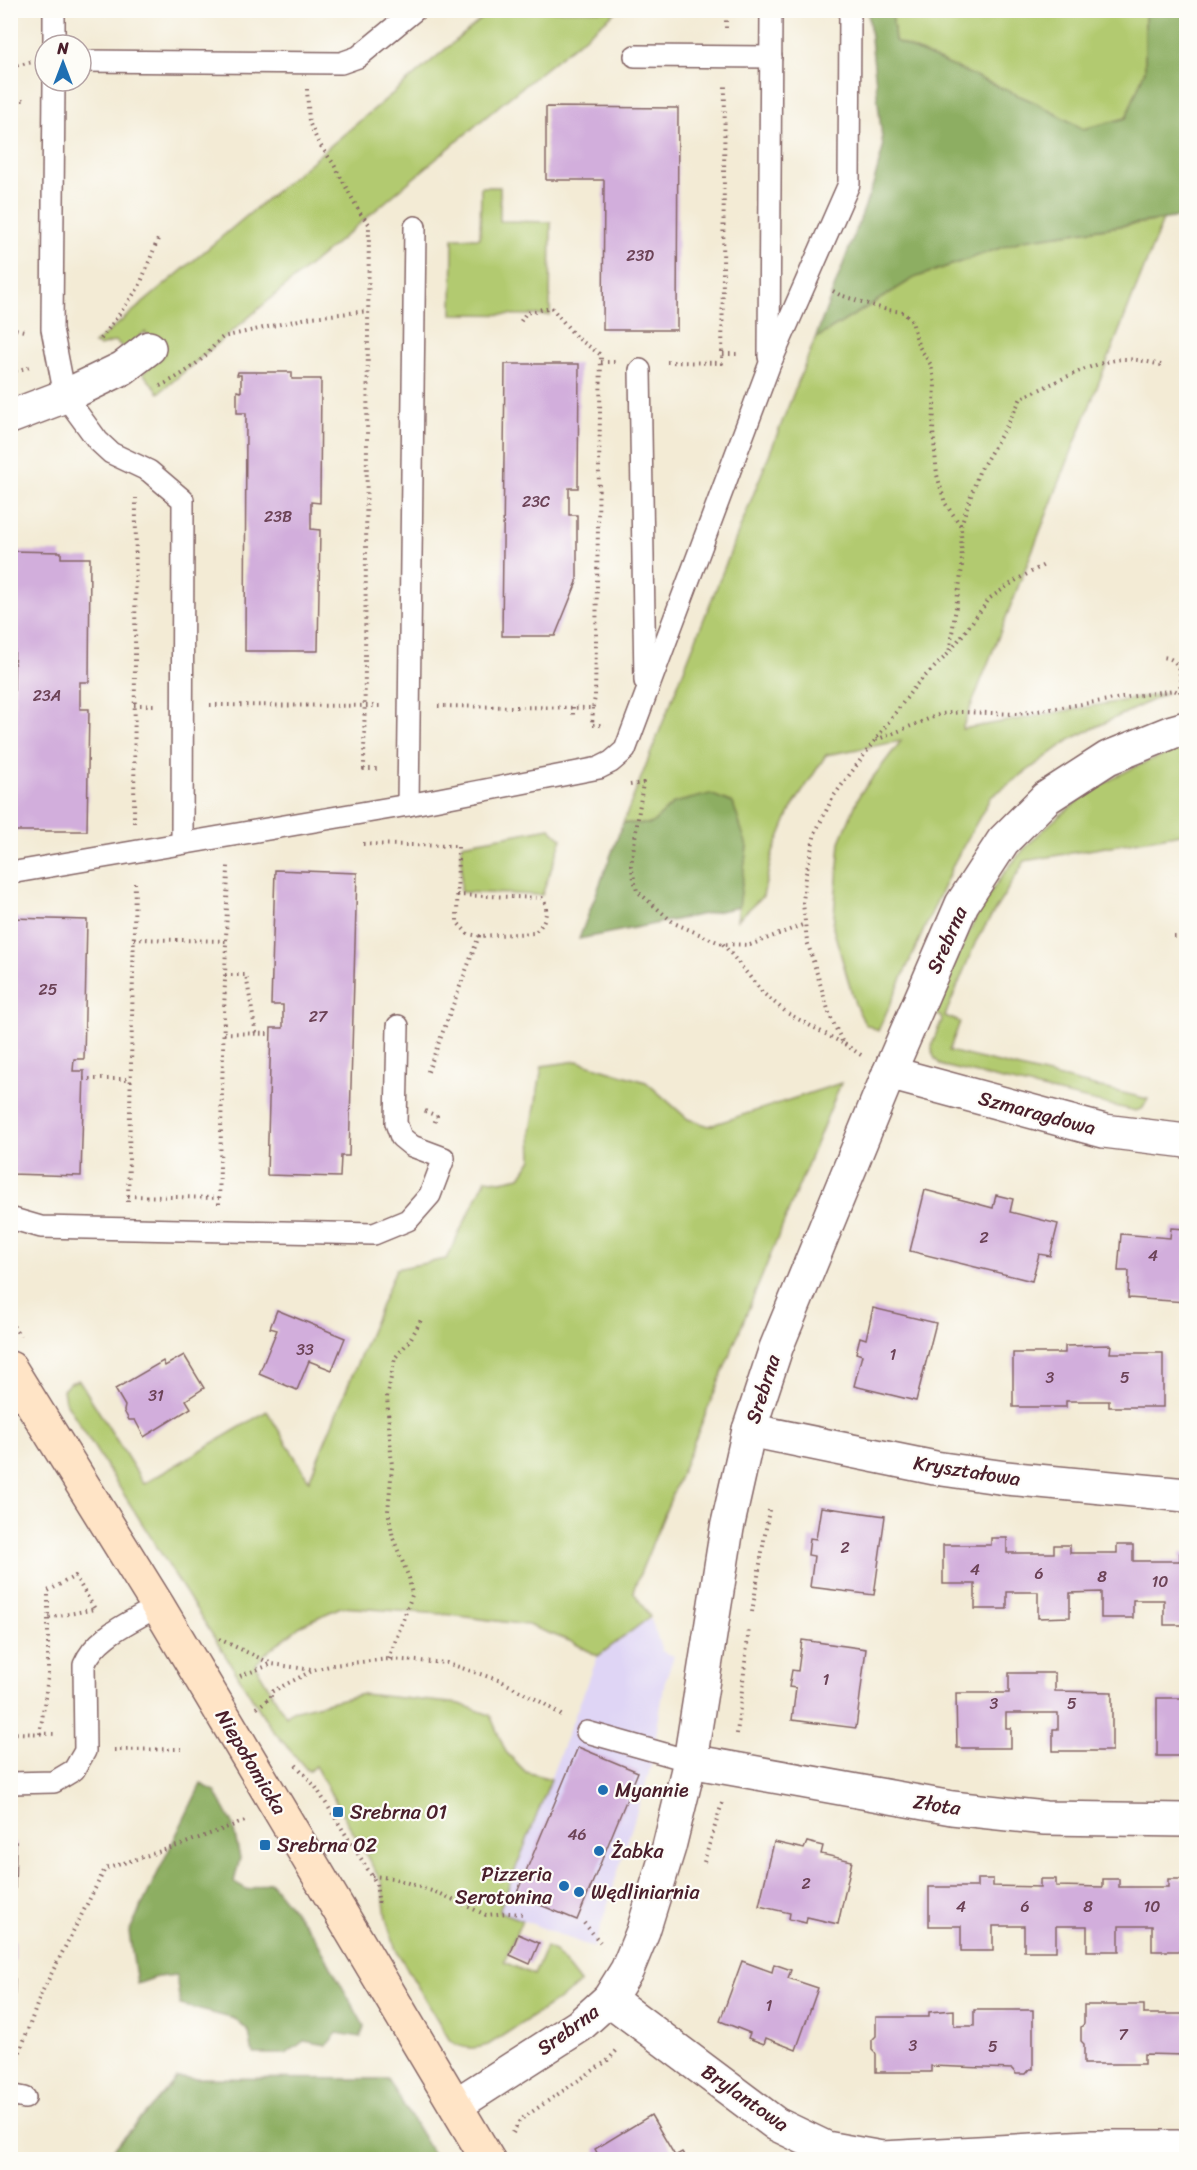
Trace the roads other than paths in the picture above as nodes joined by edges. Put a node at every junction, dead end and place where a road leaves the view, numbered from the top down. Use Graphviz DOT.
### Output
graph roads {
  1 [pos="54,10"];
  2 [pos="415,10"];
  3 [pos="771,10"];
  4 [pos="850,10"];
  5 [pos="54,33"];
  6 [pos="635,56"];
  7 [pos="771,57"];
  8 [pos="93,61"];
  9 [pos="54,93"];
  10 [pos="415,227"];
  11 [pos="149,348"];
  12 [pos="769,366"];
  13 [pos="640,370"];
  14 [pos="65,396"];
  15 [pos="10,417"];
  16 [pos="645,694"];
  17 [pos="1186,728"];
  18 [pos="408,805"];
  19 [pos="182,843"];
  20 [pos="10,873"];
  21 [pos="398,1026"];
  22 [pos="889,1073"];
  23 [pos="1186,1141"];
  24 [pos="10,1218"];
  25 [pos="10,1368"];
  26 [pos="749,1430"];
  27 [pos="1186,1495"];
  28 [pos="158,1606"];
  29 [pos="587,1732"];
  30 [pos="690,1761"];
  31 [pos="10,1783"];
  32 [pos="1186,1820"];
  33 [pos="609,1999"];
  34 [pos="456,2105"];
  35 [pos="1186,2147"];
  36 [pos="488,2160"];
  1 -- 5 [label="lane"];
  2 -- 8 [label="lane"];
  3 -- 7 [label="lane"];
  4 -- 12 [label="lane"];
  6 -- 7 [label="lane"];
  7 -- 12 [label="lane"];
  9 -- 14 [label="lane"];
  10 -- 18 [label="lane"];
  11 -- 14 [label="street"];
  12 -- 16 [label="lane"];
  13 -- 16 [label="lane"];
  14 -- 15 [label="street"];
  14 -- 19 [label="lane"];
  16 -- 18 [label="lane"];
  17 -- 22 [label="street, Srebrna"];
  18 -- 19 [label="lane"];
  19 -- 20 [label="lane"];
  21 -- 24 [label="lane"];
  22 -- 23 [label="street, Szmaragdowa"];
  22 -- 26 [label="street, Srebrna"];
  25 -- 28 [label="main road, Niepołomicka"];
  26 -- 27 [label="street, Kryształowa"];
  26 -- 30 [label="street, Srebrna"];
  28 -- 31 [label="lane"];
  28 -- 34 [label="main road, Niepołomicka"];
  29 -- 30 [label="lane"];
  30 -- 32 [label="street, Złota"];
  30 -- 33 [label="street, Srebrna"];
  33 -- 34 [label="street, Srebrna"];
  33 -- 35 [label="street, Brylantowa"];
  34 -- 36 [label="main road, Niepołomicka"];
}
